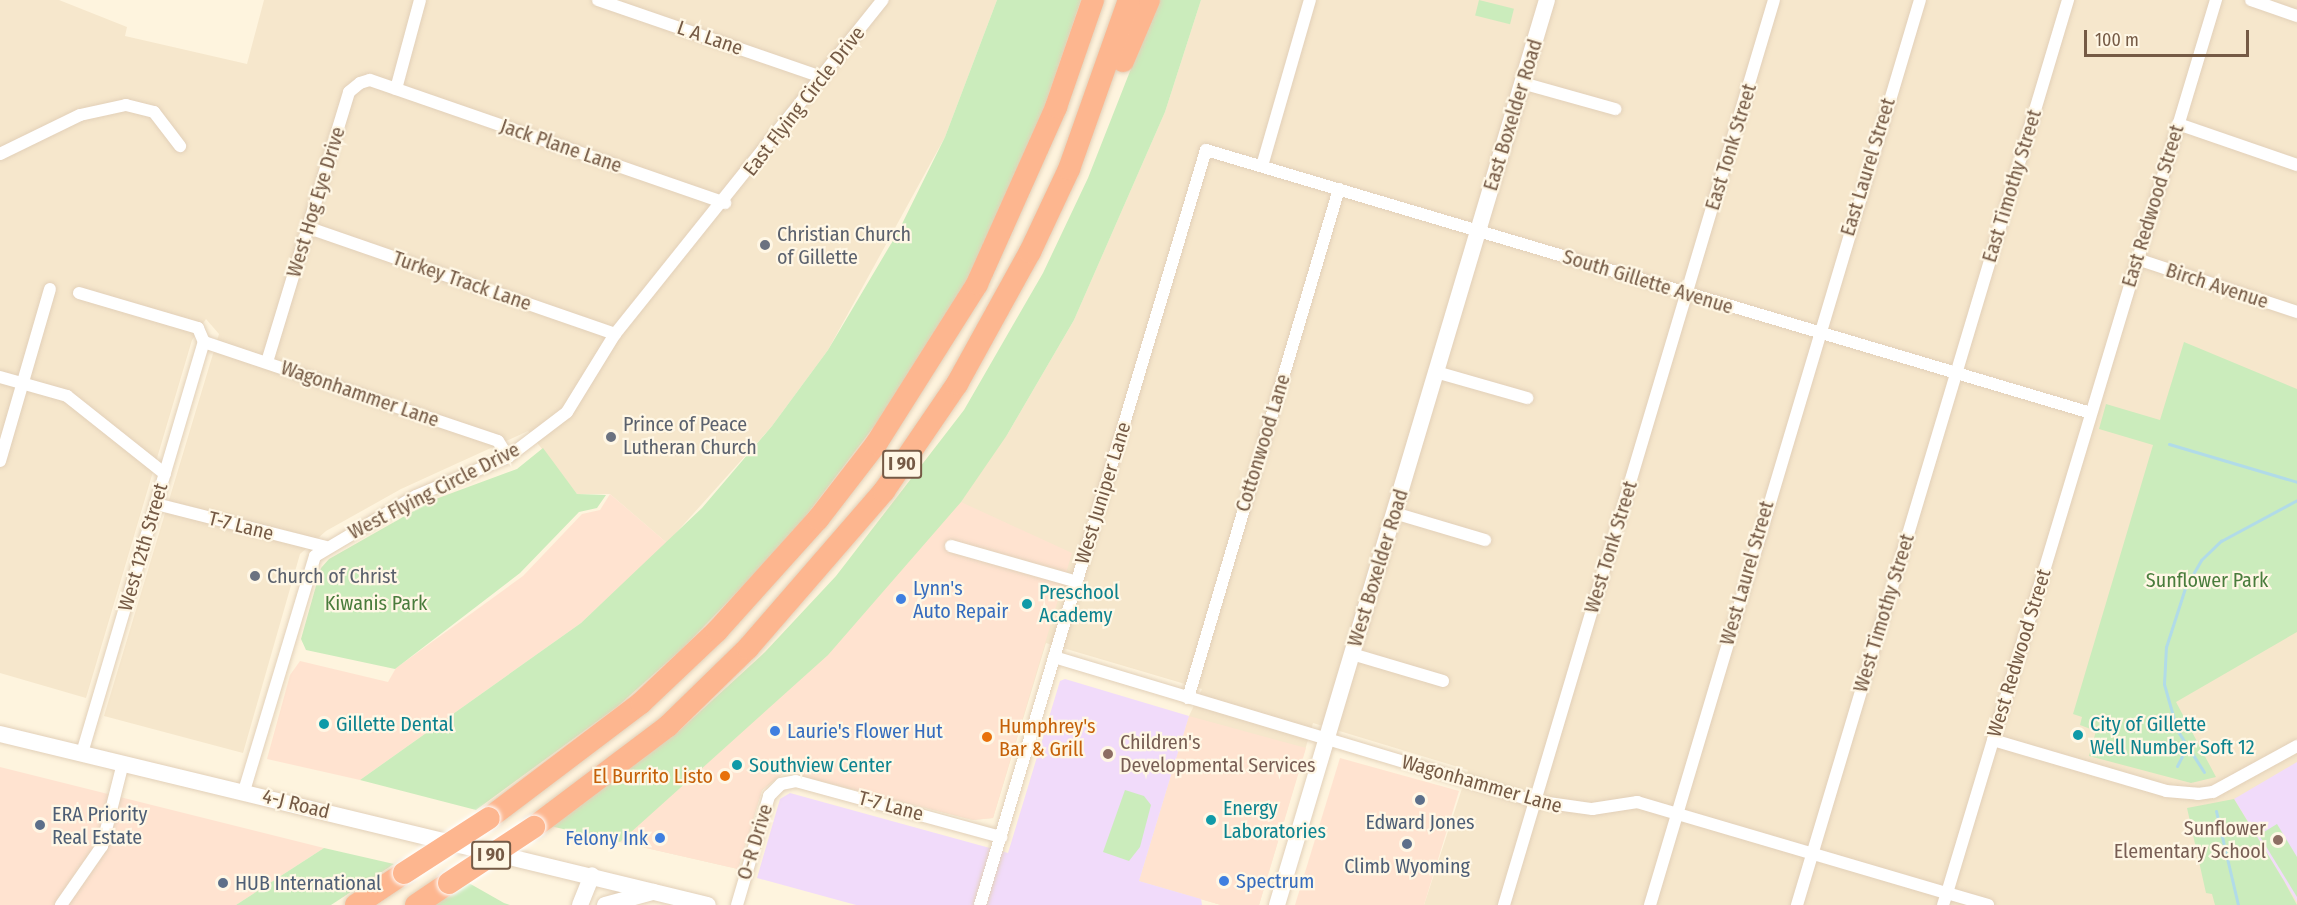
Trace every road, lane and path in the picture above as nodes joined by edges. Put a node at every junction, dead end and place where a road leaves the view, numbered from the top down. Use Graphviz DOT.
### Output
graph roads {
  1 [pos="420,0"];
  2 [pos="598,0"];
  3 [pos="883,0"];
  4 [pos="1085,0"];
  5 [pos="1094,0"];
  6 [pos="1130,0"];
  7 [pos="1149,0"];
  8 [pos="1310,0"];
  9 [pos="1547,0"];
  10 [pos="1774,0"];
  11 [pos="1920,0"];
  12 [pos="2068,0"];
  13 [pos="2216,0"];
  14 [pos="2251,0"];
  15 [pos="2297,16"];
  16 [pos="822,77"];
  17 [pos="1522,83"];
  18 [pos="396,89"];
  19 [pos="1615,109"];
  20 [pos="2178,124"];
  21 [pos="180,146"];
  22 [pos="1206,150"];
  23 [pos="0,154"];
  24 [pos="1035,156"];
  25 [pos="2297,165"];
  26 [pos="1262,166"];
  27 [pos="1339,189"];
  28 [pos="725,203"];
  29 [pos="309,228"];
  30 [pos="1478,230"];
  31 [pos="2137,259"];
  32 [pos="50,288"];
  33 [pos="80,293"];
  34 [pos="1687,293"];
  35 [pos="2297,312"];
  36 [pos="1817,333"];
  37 [pos="615,334"];
  38 [pos="204,342"];
  39 [pos="267,362"];
  40 [pos="1436,372"];
  41 [pos="1956,373"];
  42 [pos="0,376"];
  43 [pos="23,383"];
  44 [pos="957,384"];
  45 [pos="1527,398"];
  46 [pos="2091,413"];
  47 [pos="508,457"];
  48 [pos="0,462"];
  49 [pos="165,474"];
  50 [pos="156,504"];
  51 [pos="1394,513"];
  52 [pos="1485,540"];
  53 [pos="951,546"];
  54 [pos="326,547"];
  55 [pos="1077,582"];
  56 [pos="1352,654"];
  57 [pos="1054,657"];
  58 [pos="1443,681"];
  59 [pos="1188,698"];
  60 [pos="0,734"];
  61 [pos="1326,739"];
  62 [pos="1993,740"];
  63 [pos="2297,746"];
  64 [pos="82,753"];
  65 [pos="123,763"];
  66 [pos="781,784"];
  67 [pos="244,791"];
  68 [pos="1534,801"];
  69 [pos="1678,812"];
  70 [pos="1001,837"];
  71 [pos="1812,853"];
  72 [pos="592,875"];
  73 [pos="654,892"];
  74 [pos="1945,899"];
  75 [pos="686,903"];
  76 [pos="61,905"];
  77 [pos="356,905"];
  78 [pos="416,905"];
  79 [pos="580,905"];
  80 [pos="605,905"];
  81 [pos="708,905"];
  82 [pos="737,905"];
  83 [pos="980,905"];
  84 [pos="1277,905"];
  85 [pos="1504,905"];
  86 [pos="1650,905"];
  87 [pos="1797,905"];
  88 [pos="1988,905"];
  1 -- 18 [label="street"];
  2 -- 16 [label="street, L A Lane"];
  3 -- 16 [label="street, East Flying Circle Drive"];
  4 -- 24 [label="highway, I 90"];
  5 -- 24 [label="highway, I 90"];
  6 -- 44 [label="highway, I 90"];
  7 -- 44 [label="highway, I 90"];
  8 -- 26 [label="street"];
  9 -- 17 [label="main road, East Boxelder Road"];
  10 -- 34 [label="street, East Tonk Street"];
  11 -- 36 [label="street, East Laurel Street"];
  12 -- 41 [label="street, East Timothy Street"];
  13 -- 20 [label="street, East Redwood Street"];
  14 -- 15 [label="street"];
  16 -- 28 [label="street, East Flying Circle Drive"];
  17 -- 19 [label="street"];
  17 -- 30 [label="main road, East Boxelder Road"];
  18 -- 28 [label="street, Jack Plane Lane"];
  18 -- 29 [label="street, West Hog Eye Drive"];
  20 -- 25 [label="street"];
  20 -- 31 [label="street, East Redwood Street"];
  21 -- 23 [label="street"];
  22 -- 26 [label="street, South Gillette Avenue"];
  22 -- 55 [label="street, West Juniper Lane"];
  24 -- 77 [label="highway, I 90, bridge"];
  26 -- 27 [label="street, South Gillette Avenue"];
  27 -- 30 [label="street, South Gillette Avenue"];
  27 -- 59 [label="street, Cottonwood Lane"];
  28 -- 37 [label="street, West Flying Circle Drive"];
  29 -- 37 [label="street, Turkey Track Lane"];
  29 -- 39 [label="street, West Hog Eye Drive"];
  30 -- 34 [label="street, South Gillette Avenue"];
  30 -- 40 [label="main road, West Boxelder Road"];
  31 -- 35 [label="street, Birch Avenue"];
  31 -- 46 [label="street, East Redwood Street"];
  32 -- 43 [label="street"];
  33 -- 38 [label="street"];
  34 -- 36 [label="street, South Gillette Avenue"];
  34 -- 68 [label="street, West Tonk Street"];
  36 -- 41 [label="street, South Gillette Avenue"];
  36 -- 69 [label="street, West Laurel Street"];
  37 -- 47 [label="street, West Flying Circle Drive"];
  38 -- 39 [label="street, Wagonhammer Lane"];
  38 -- 49 [label="street, West 12th Street"];
  39 -- 47 [label="street, Wagonhammer Lane"];
  40 -- 45 [label="street"];
  40 -- 51 [label="main road, West Boxelder Road"];
  41 -- 46 [label="street, South Gillette Avenue"];
  41 -- 71 [label="street, West Timothy Street"];
  42 -- 43 [label="street"];
  43 -- 48 [label="street"];
  43 -- 49 [label="street"];
  44 -- 78 [label="highway, I 90, bridge"];
  46 -- 62 [label="street, West Redwood Street"];
  47 -- 54 [label="street, West Flying Circle Drive"];
  49 -- 50 [label="street, West 12th Street"];
  50 -- 54 [label="street, T-7 Lane"];
  50 -- 64 [label="street, West 12th Street"];
  51 -- 52 [label="street"];
  51 -- 56 [label="main road, West Boxelder Road"];
  53 -- 55 [label="street"];
  54 -- 67 [label="street, West Flying Circle Drive"];
  55 -- 57 [label="street, West Juniper Lane"];
  56 -- 58 [label="street"];
  56 -- 61 [label="main road, West Boxelder Road"];
  57 -- 59 [label="street, Wagonhammer Lane"];
  57 -- 70 [label="street, West Juniper Lane"];
  59 -- 61 [label="street, Wagonhammer Lane"];
  60 -- 64 [label="main road, 4-J Road"];
  61 -- 68 [label="street, Wagonhammer Lane"];
  61 -- 84 [label="main road, West Boxelder Road"];
  62 -- 63 [label="street"];
  62 -- 74 [label="street, West Redwood Street"];
  64 -- 65 [label="main road, 4-J Road"];
  65 -- 67 [label="main road, 4-J Road"];
  65 -- 76 [label="street"];
  66 -- 70 [label="street, T-7 Lane"];
  66 -- 82 [label="street, O-R Drive"];
  67 -- 72 [label="main road, 4-J Road"];
  68 -- 69 [label="street, Wagonhammer Lane"];
  68 -- 85 [label="street, West Tonk Street"];
  69 -- 71 [label="street, Wagonhammer Lane"];
  69 -- 86 [label="street, West Laurel Street"];
  70 -- 83 [label="street, West Juniper Lane"];
  71 -- 74 [label="street, Wagonhammer Lane"];
  71 -- 87 [label="street, West Timothy Street"];
  72 -- 73 [label="main road, 4-J Road"];
  72 -- 79 [label="main road"];
  73 -- 75 [label="main road, 4-J Road"];
  73 -- 80 [label="main road"];
  74 -- 88 [label="street, Wagonhammer Lane"];
  75 -- 81 [label="main road, 4-J Road"];
}
